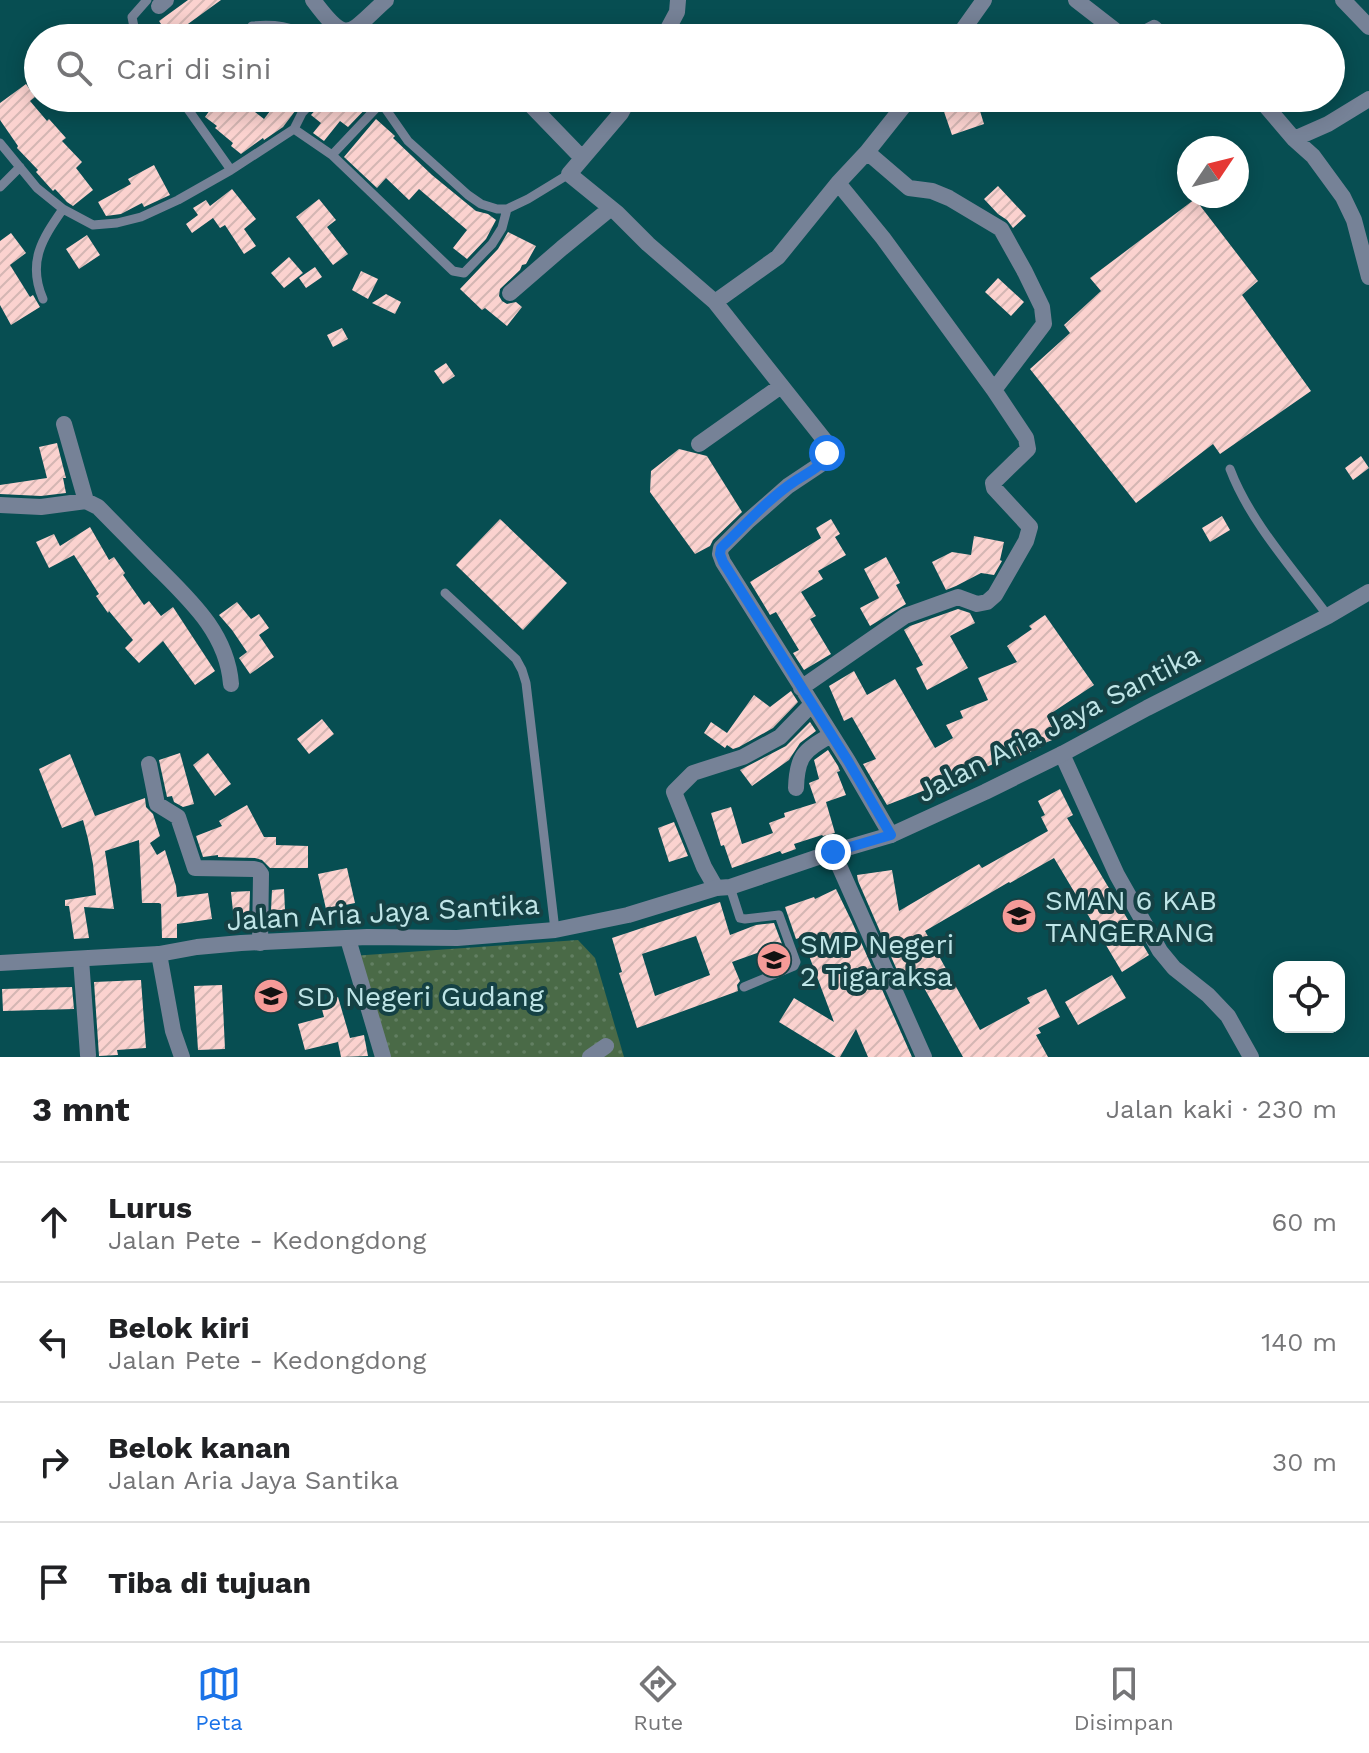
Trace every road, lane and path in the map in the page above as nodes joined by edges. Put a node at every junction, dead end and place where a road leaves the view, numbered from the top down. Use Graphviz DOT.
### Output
graph roads {
  1 [pos="313,0"];
  2 [pos="386,0"];
  3 [pos="678,0"];
  4 [pos="984,0"];
  5 [pos="1076,0"];
  6 [pos="1343,0"];
  7 [pos="157,2"];
  8 [pos="133,24"];
  9 [pos="331,24"];
  10 [pos="359,24"];
  11 [pos="671,24"];
  12 [pos="967,24"];
  13 [pos="1107,24"];
  14 [pos="1369,27"];
  15 [pos="1369,99"];
  16 [pos="190,112"];
  17 [pos="303,112"];
  18 [pos="370,112"];
  19 [pos="388,112"];
  20 [pos="538,112"];
  21 [pos="622,112"];
  22 [pos="899,112"];
  23 [pos="1271,112"];
  24 [pos="294,129"];
  25 [pos="1294,139"];
  26 [pos="0,143"];
  27 [pos="867,152"];
  28 [pos="332,155"];
  29 [pos="582,158"];
  30 [pos="20,167"];
  31 [pos="231,170"];
  32 [pos="569,174"];
  33 [pos="838,183"];
  34 [pos="0,187"];
  35 [pos="611,208"];
  36 [pos="63,209"];
  37 [pos="507,209"];
  38 [pos="1369,277"];
  39 [pos="510,293"];
  40 [pos="43,299"];
  41 [pos="715,302"];
  42 [pos="781,386"];
  43 [pos="994,390"];
  44 [pos="64,424"];
  45 [pos="699,444"];
  46 [pos="1230,469"];
  47 [pos="86,501"];
  48 [pos="0,505"];
  49 [pos="1369,592"];
  50 [pos="445,593"];
  51 [pos="1328,616"];
  52 [pos="231,684"];
  53 [pos="801,688"];
  54 [pos="812,704"];
  55 [pos="831,735"];
  56 [pos="1062,754"];
  57 [pos="149,764"];
  58 [pos="796,788"];
  59 [pos="891,835"];
  60 [pos="833,852"];
  61 [pos="723,888"];
  62 [pos="555,930"];
  63 [pos="348,939"];
  64 [pos="260,943"];
  65 [pos="159,954"];
  66 [pos="81,959"];
  67 [pos="0,963"];
  68 [pos="744,987"];
  69 [pos="606,1046"];
  70 [pos="88,1055"];
  71 [pos="182,1057"];
  72 [pos="383,1057"];
  73 [pos="590,1057"];
  74 [pos="924,1057"];
  75 [pos="1251,1057"];
  1 -- 9 [label="street"];
  2 -- 10 [label="street"];
  3 -- 11 [label="street"];
  4 -- 12 [label="street"];
  5 -- 13 [label="street"];
  6 -- 14 [label="street"];
  7 -- 8 [label="lane"];
  15 -- 25 [label="street"];
  16 -- 31 [label="lane"];
  17 -- 24 [label="lane"];
  18 -- 28 [label="lane"];
  19 -- 37 [label="lane"];
  20 -- 29 [label="street"];
  21 -- 29 [label="street"];
  22 -- 27 [label="street"];
  23 -- 25 [label="street"];
  24 -- 28 [label="lane"];
  24 -- 31 [label="lane"];
  25 -- 38 [label="street"];
  26 -- 30 [label="lane"];
  27 -- 33 [label="street"];
  27 -- 43 [label="street"];
  28 -- 37 [label="lane"];
  29 -- 32 [label="street"];
  30 -- 34 [label="lane"];
  30 -- 36 [label="lane"];
  31 -- 36 [label="lane"];
  32 -- 35 [label="street"];
  32 -- 37 [label="lane"];
  33 -- 41 [label="street"];
  33 -- 43 [label="street"];
  35 -- 39 [label="street"];
  35 -- 41 [label="street"];
  36 -- 40 [label="lane"];
  41 -- 42 [label="street"];
  42 -- 45 [label="street"];
  42 -- 53 [label="street"];
  43 -- 53 [label="street"];
  44 -- 47 [label="street"];
  46 -- 51 [label="lane"];
  47 -- 48 [label="street"];
  47 -- 52 [label="street"];
  49 -- 51 [label="street, Jalan Aria Jaya Santika"];
  50 -- 62 [label="lane"];
  51 -- 56 [label="street, Jalan Aria Jaya Santika"];
  53 -- 54 [label="street"];
  54 -- 55 [label="street"];
  54 -- 61 [label="street"];
  55 -- 58 [label="street"];
  55 -- 59 [label="street"];
  56 -- 59 [label="street, Jalan Aria Jaya Santika"];
  56 -- 75 [label="street"];
  57 -- 64 [label="street"];
  59 -- 60 [label="street, Jalan Aria Jaya Santika"];
  60 -- 61 [label="street, Jalan Aria Jaya Santika"];
  60 -- 74 [label="street"];
  61 -- 62 [label="street, Jalan Aria Jaya Santika"];
  61 -- 68 [label="lane"];
  62 -- 63 [label="street, Jalan Aria Jaya Santika"];
  63 -- 64 [label="street, Jalan Aria Jaya Santika"];
  63 -- 72 [label="street"];
  64 -- 65 [label="street, Jalan Aria Jaya Santika"];
  65 -- 66 [label="street, Jalan Aria Jaya Santika"];
  65 -- 71 [label="street"];
  66 -- 67 [label="street, Jalan Aria Jaya Santika"];
  66 -- 70 [label="street"];
  69 -- 73 [label="street"];
}
